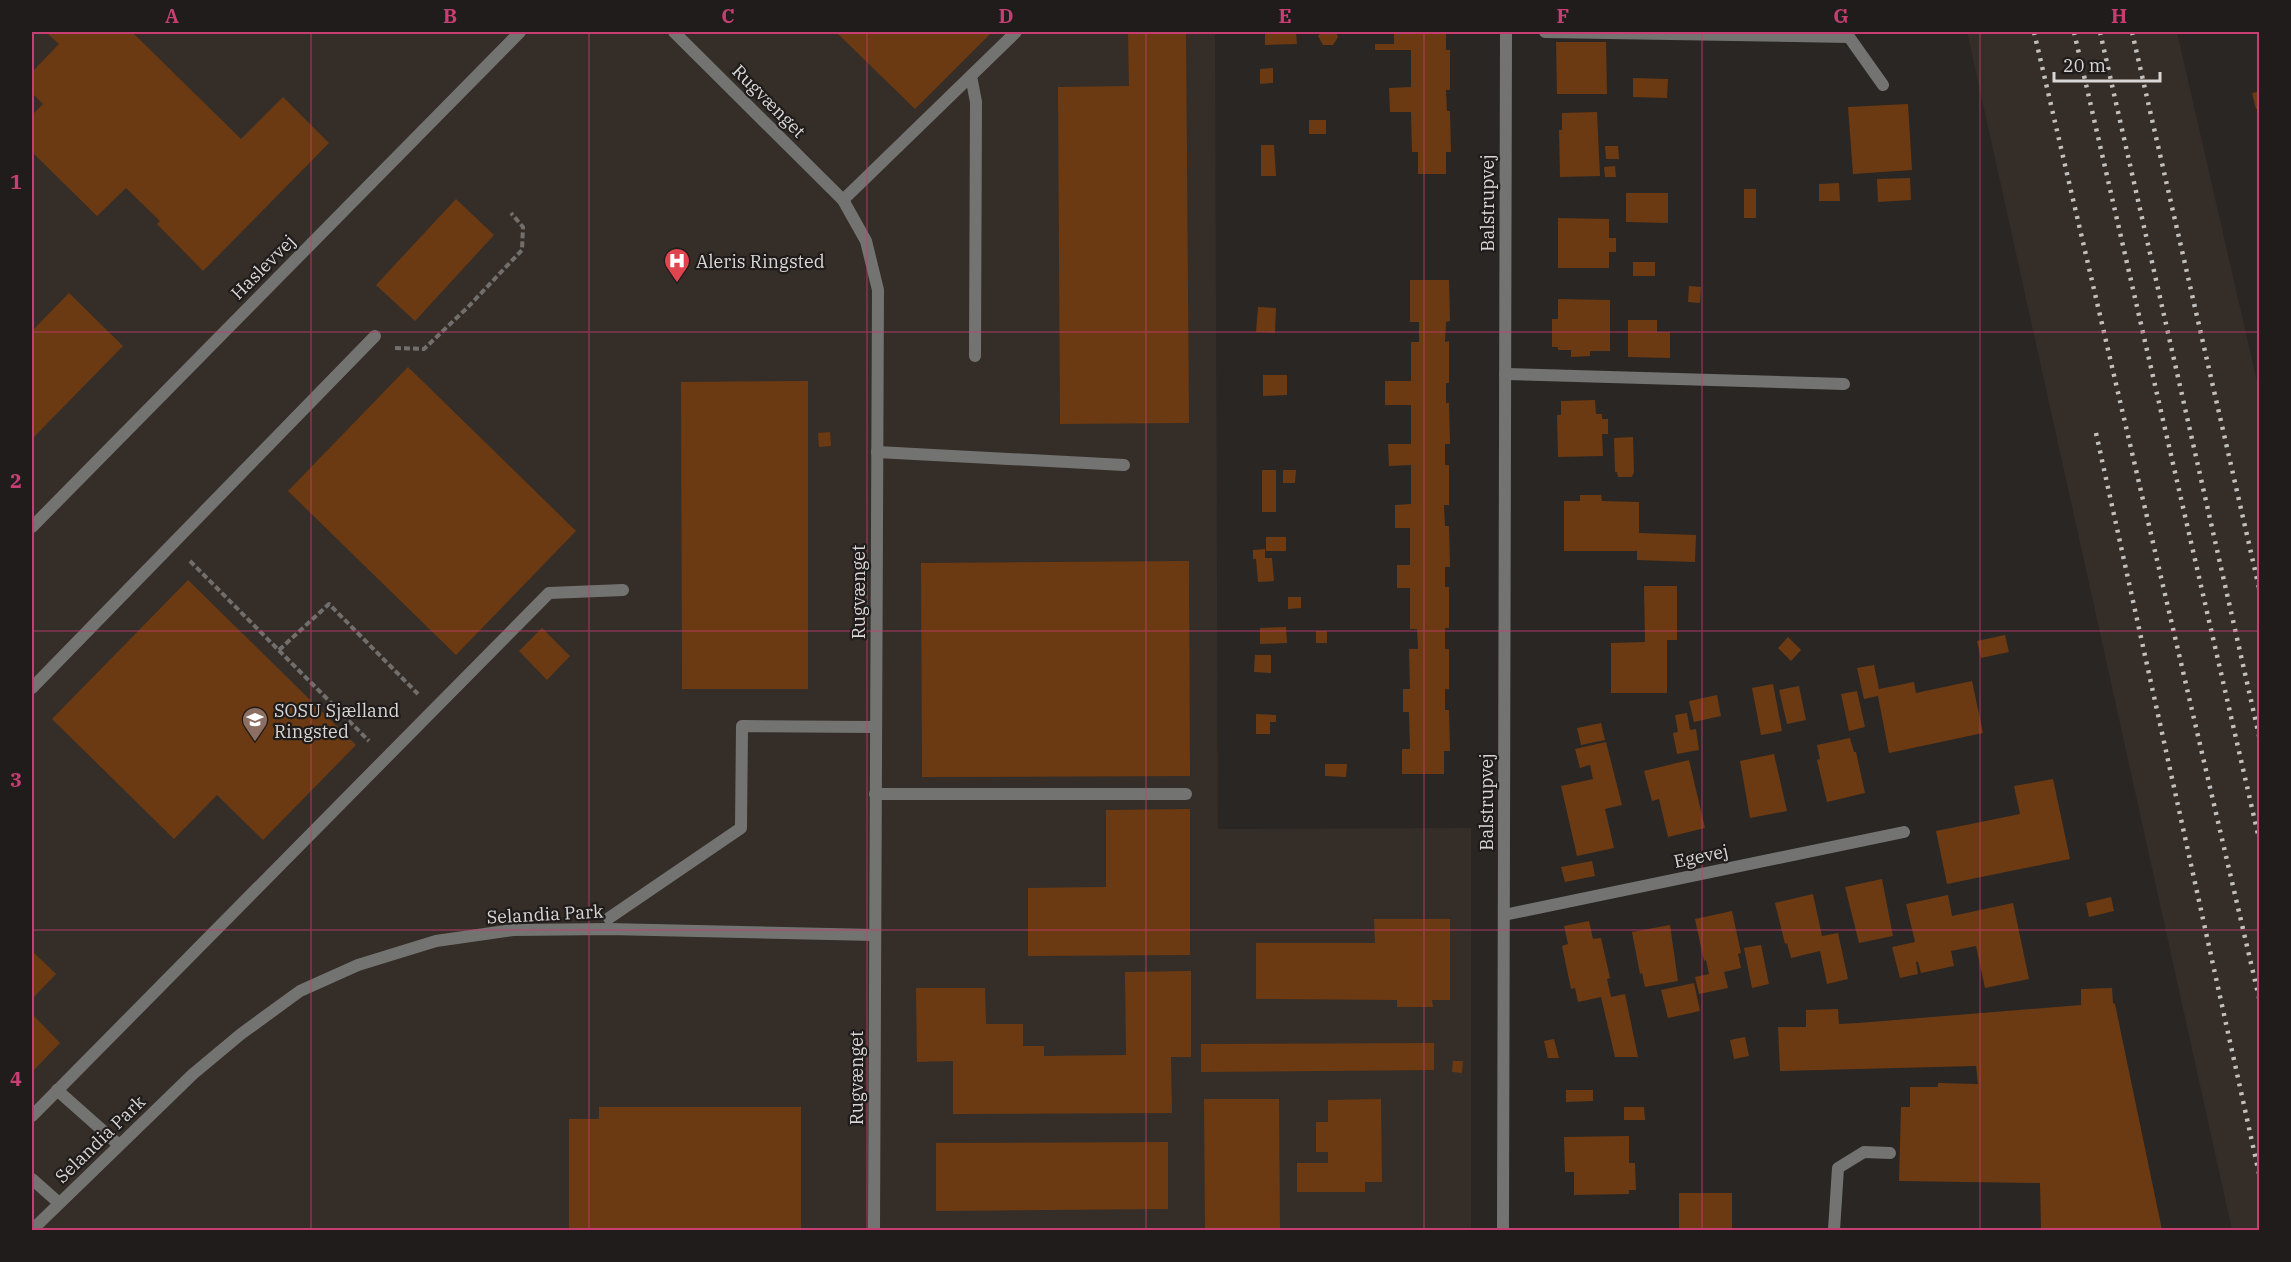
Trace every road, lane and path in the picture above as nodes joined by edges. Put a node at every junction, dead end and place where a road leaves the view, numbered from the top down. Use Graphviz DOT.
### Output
graph roads {
  1 [pos="520,32"];
  2 [pos="674,32"];
  3 [pos="1016,32"];
  4 [pos="1506,32"];
  5 [pos="1545,32"];
  6 [pos="971,75"];
  7 [pos="1883,85"];
  8 [pos="843,200"];
  9 [pos="511,213"];
  10 [pos="375,336"];
  11 [pos="975,356"];
  12 [pos="1505,375"];
  13 [pos="1844,384"];
  14 [pos="877,452"];
  15 [pos="1124,465"];
  16 [pos="32,527"];
  17 [pos="172,544"];
  18 [pos="623,590"];
  19 [pos="279,650"];
  20 [pos="32,688"];
  21 [pos="433,709"];
  22 [pos="875,727"];
  23 [pos="385,758"];
  24 [pos="875,794"];
  25 [pos="1186,794"];
  26 [pos="1905,832"];
  27 [pos="1504,915"];
  28 [pos="609,918"];
  29 [pos="874,935"];
  30 [pos="57,1090"];
  31 [pos="32,1116"];
  32 [pos="119,1145"];
  33 [pos="1890,1153"];
  34 [pos="32,1179"];
  35 [pos="59,1203"];
  36 [pos="32,1230"];
  37 [pos="874,1230"];
  38 [pos="1503,1230"];
  39 [pos="1834,1230"];
  1 -- 16 [label="street, Haslevvej"];
  2 -- 8 [label="street, Rugvænget"];
  3 -- 6 [label="street"];
  4 -- 12 [label="street, Balstrupvej"];
  5 -- 7 [label="street"];
  6 -- 8 [label="street"];
  6 -- 11 [label="street"];
  8 -- 14 [label="street, Rugvænget"];
  9 -- 10 [label="path"];
  10 -- 17 [label="street"];
  12 -- 13 [label="street"];
  12 -- 27 [label="street, Balstrupvej"];
  14 -- 15 [label="street"];
  14 -- 22 [label="street, Rugvænget"];
  17 -- 19 [label="path"];
  17 -- 20 [label="street"];
  18 -- 21 [label="street"];
  19 -- 21 [label="path"];
  19 -- 23 [label="path"];
  21 -- 23 [label="street"];
  22 -- 24 [label="street, Rugvænget"];
  22 -- 28 [label="street"];
  23 -- 30 [label="street"];
  24 -- 25 [label="street"];
  24 -- 29 [label="street, Rugvænget"];
  26 -- 27 [label="street, Egevej"];
  27 -- 38 [label="street, Balstrupvej"];
  29 -- 32 [label="street, Selandia Park"];
  29 -- 37 [label="street, Rugvænget"];
  30 -- 31 [label="street"];
  30 -- 32 [label="street"];
  32 -- 35 [label="street, Selandia Park"];
  33 -- 39 [label="street"];
  34 -- 35 [label="street"];
  35 -- 36 [label="street, Selandia Park"];
}
